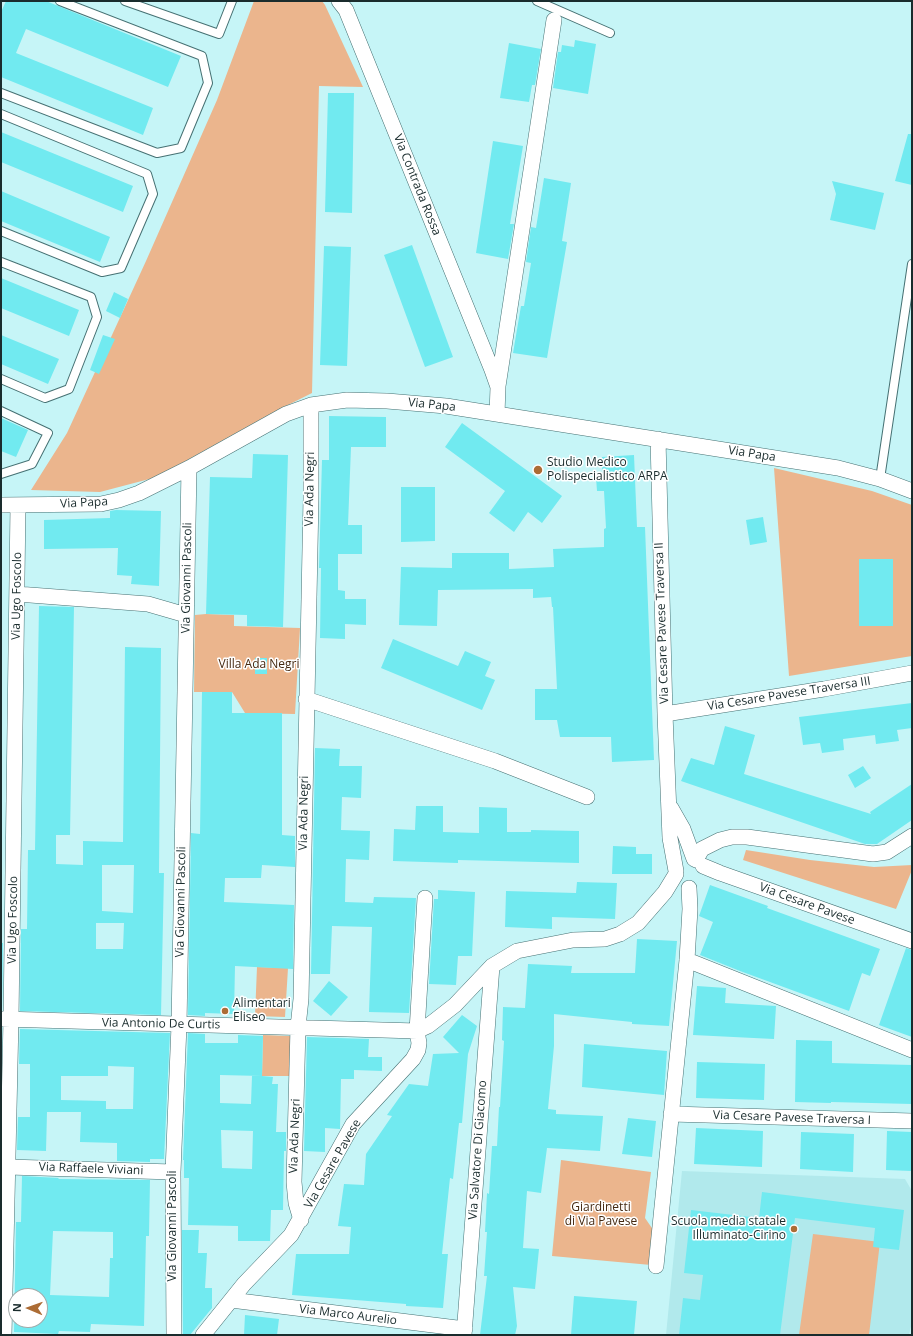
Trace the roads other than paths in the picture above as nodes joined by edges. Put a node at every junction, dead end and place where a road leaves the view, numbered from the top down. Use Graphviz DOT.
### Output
graph roads {
  1 [pos="60,1"];
  2 [pos="126,1"];
  3 [pos="232,1"];
  4 [pos="339,1"];
  5 [pos="536,1"];
  6 [pos="554,20"];
  7 [pos="610,33"];
  8 [pos="1,93"];
  9 [pos="1,114"];
  10 [pos="1,231"];
  11 [pos="1,262"];
  12 [pos="912,264"];
  13 [pos="492,370"];
  14 [pos="1,379"];
  15 [pos="498,387"];
  16 [pos="311,405"];
  17 [pos="1,411"];
  18 [pos="496,414"];
  19 [pos="658,439"];
  20 [pos="189,468"];
  21 [pos="1,474"];
  22 [pos="880,479"];
  23 [pos="912,491"];
  24 [pos="1,505"];
  25 [pos="18,505"];
  26 [pos="17,594"];
  27 [pos="186,615"];
  28 [pos="912,673"];
  29 [pos="306,699"];
  30 [pos="665,714"];
  31 [pos="587,797"];
  32 [pos="670,806"];
  33 [pos="912,836"];
  34 [pos="676,872"];
  35 [pos="698,873"];
  36 [pos="425,898"];
  37 [pos="912,941"];
  38 [pos="687,960"];
  39 [pos="492,966"];
  40 [pos="6,1019"];
  41 [pos="179,1024"];
  42 [pos="298,1027"];
  43 [pos="417,1031"];
  44 [pos="912,1050"];
  45 [pos="671,1114"];
  46 [pos="912,1121"];
  47 [pos="4,1166"];
  48 [pos="173,1172"];
  49 [pos="301,1220"];
  50 [pos="656,1266"];
  51 [pos="231,1300"];
  52 [pos="464,1332"];
  53 [pos="4,1335"];
  54 [pos="174,1335"];
  55 [pos="203,1335"];
  1 -- 8 [label="lane"];
  2 -- 3 [label="lane"];
  4 -- 13 [label="street, Via Contrada Rossa"];
  5 -- 7 [label="lane"];
  6 -- 15 [label="street, Via Contrada Rossa"];
  9 -- 10 [label="lane"];
  11 -- 14 [label="lane"];
  12 -- 22 [label="lane"];
  13 -- 15 [label="street, Via Contrada Rossa"];
  13 -- 18 [label="street"];
  15 -- 18 [label="street, Via Contrada Rossa"];
  16 -- 18 [label="street, Via Papa"];
  16 -- 20 [label="street, Via Papa"];
  16 -- 29 [label="street, Via Ada Negri"];
  17 -- 21 [label="lane"];
  18 -- 19 [label="street, Via Papa"];
  19 -- 22 [label="street, Via Papa"];
  19 -- 30 [label="street, Via Cesare Pavese Traversa II"];
  20 -- 25 [label="street, Via Papa"];
  20 -- 27 [label="street, Via Giovanni Pascoli"];
  22 -- 23 [label="street, Via Papa"];
  24 -- 25 [label="street, Via Papa"];
  25 -- 26 [label="street, Via Ugo Foscolo"];
  26 -- 27 [label="street"];
  26 -- 40 [label="street, Via Ugo Foscolo"];
  27 -- 41 [label="street, Via Giovanni Pascoli"];
  28 -- 30 [label="street, Via Cesare Pavese Traversa III"];
  29 -- 31 [label="street"];
  29 -- 42 [label="street, Via Ada Negri"];
  30 -- 32 [label="street, Via Cesare Pavese Traversa II"];
  32 -- 34 [label="street, Via Cesare Pavese Traversa II"];
  32 -- 35 [label="street, Via Cesare Pavese Traversa II"];
  33 -- 35 [label="street"];
  34 -- 35 [label="street"];
  34 -- 35 [label="street"];
  34 -- 39 [label="street"];
  35 -- 37 [label="street, Via Cesare Pavese"];
  35 -- 38 [label="street"];
  36 -- 43 [label="street, Via Cesare Pavese"];
  38 -- 44 [label="street"];
  38 -- 45 [label="street"];
  39 -- 43 [label="street"];
  39 -- 52 [label="street, Via Salvatore Di Giacomo"];
  40 -- 41 [label="street, Via Antonio De Curtis"];
  40 -- 47 [label="street, Via Ugo Foscolo"];
  41 -- 42 [label="street, Via Antonio De Curtis"];
  41 -- 48 [label="street, Via Giovanni Pascoli"];
  42 -- 43 [label="street, Via Antonio De Curtis"];
  42 -- 49 [label="street, Via Ada Negri"];
  43 -- 49 [label="street, Via Cesare Pavese"];
  45 -- 46 [label="street, Via Cesare Pavese Traversa I"];
  45 -- 50 [label="street"];
  47 -- 48 [label="street, Via Raffaele Viviani"];
  47 -- 53 [label="street, Via Ugo Foscolo"];
  48 -- 54 [label="street, Via Giovanni Pascoli"];
  49 -- 51 [label="street, Via Cesare Pavese"];
  51 -- 52 [label="street, Via Marco Aurelio"];
  51 -- 55 [label="street, Via Cesare Pavese"];
}
